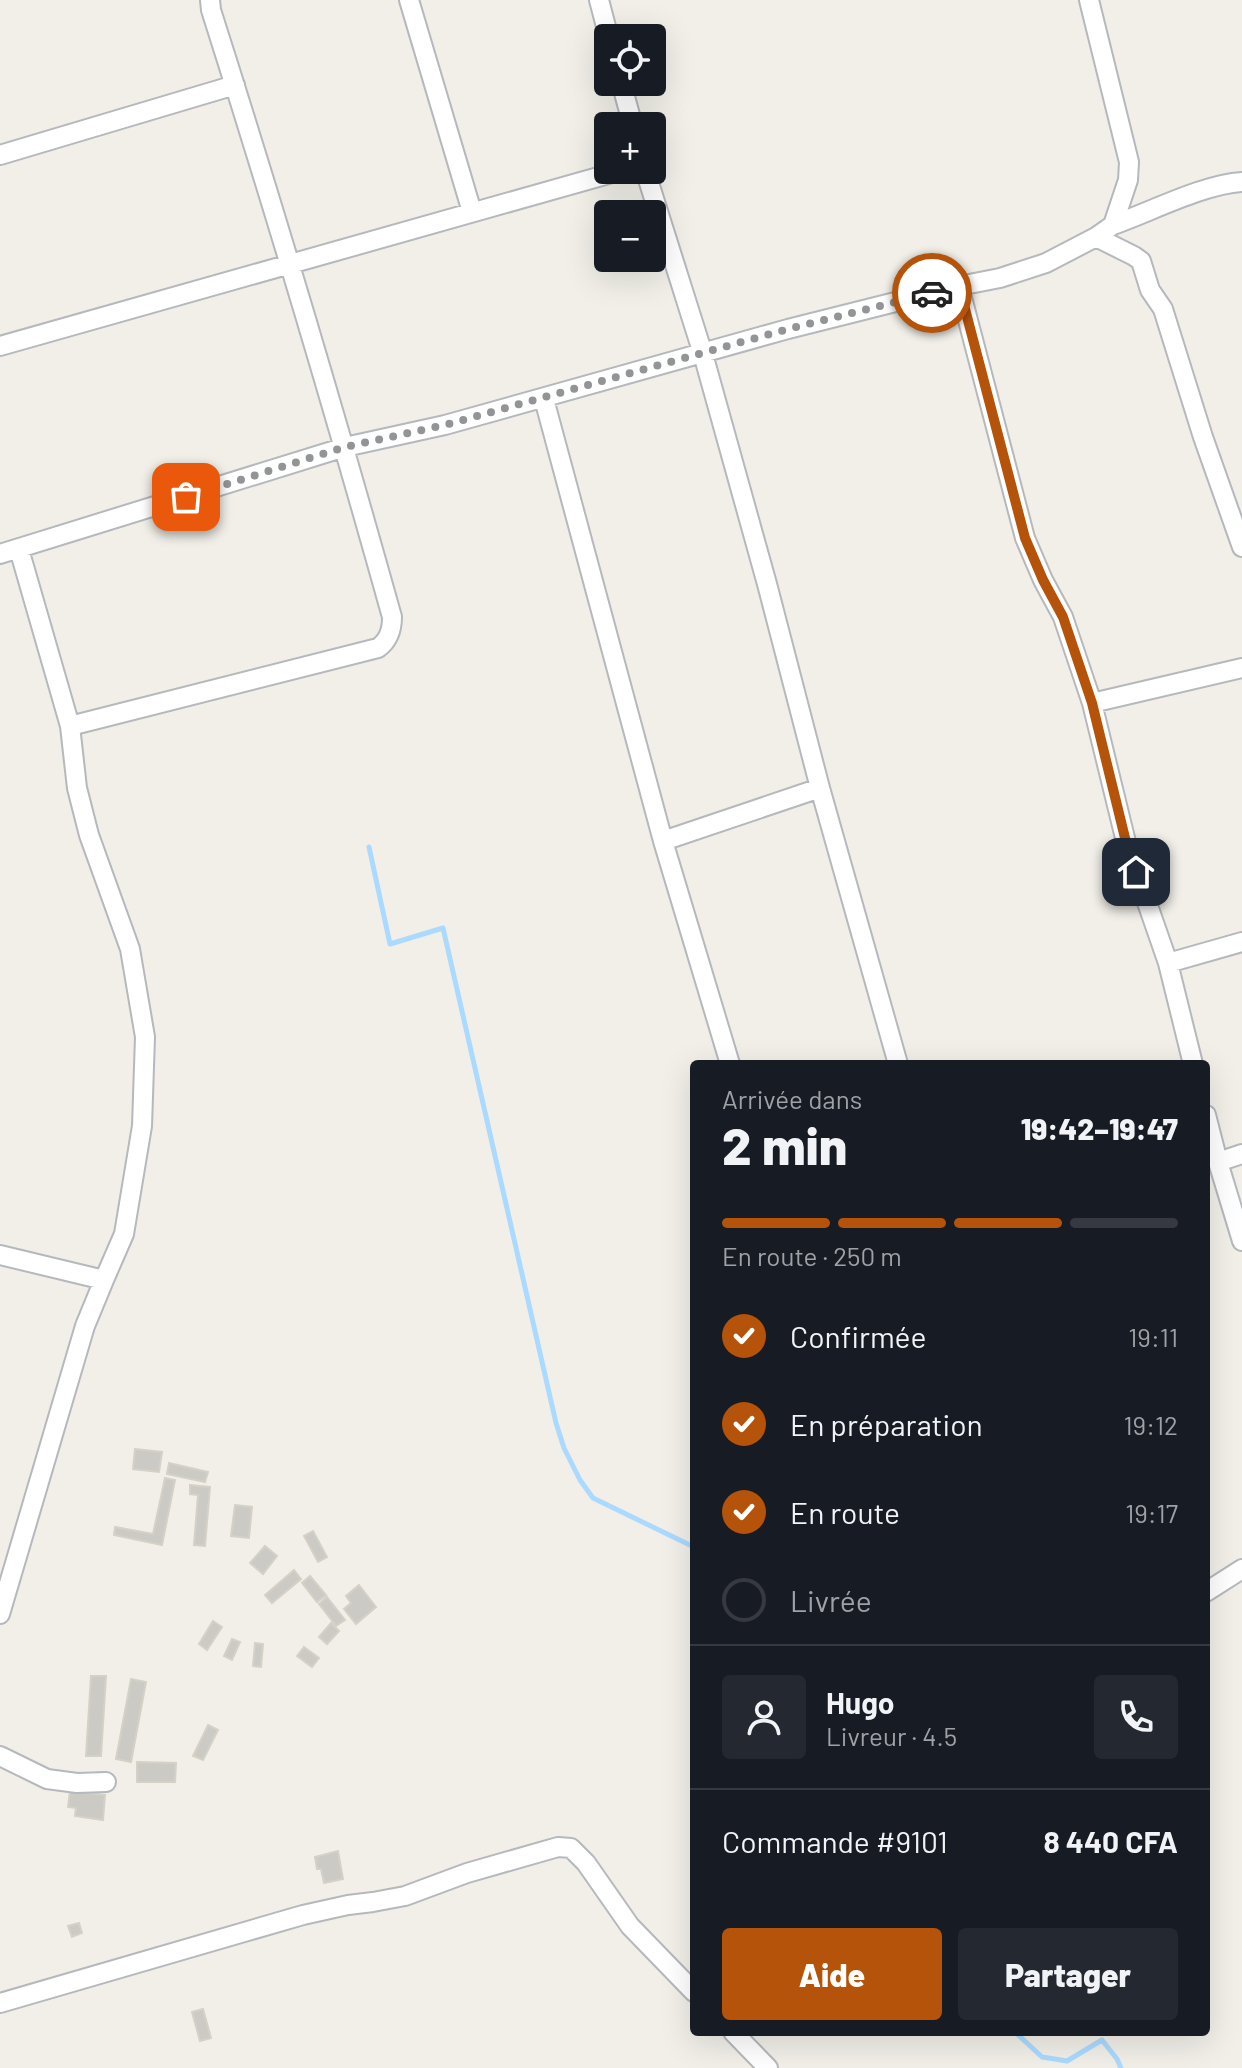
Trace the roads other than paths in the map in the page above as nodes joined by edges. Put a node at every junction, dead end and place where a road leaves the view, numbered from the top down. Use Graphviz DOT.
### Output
graph roads {
  1 [pos="210,0"];
  2 [pos="409,0"];
  3 [pos="599,0"];
  4 [pos="1089,0"];
  5 [pos="605,24"];
  6 [pos="235,85"];
  7 [pos="0,155"];
  8 [pos="594,178"];
  9 [pos="1242,182"];
  10 [pos="649,184"];
  11 [pos="472,212"];
  12 [pos="1113,225"];
  13 [pos="1096,237"];
  14 [pos="290,263"];
  15 [pos="959,286"];
  16 [pos="0,346"];
  17 [pos="703,354"];
  18 [pos="544,399"];
  19 [pos="345,447"];
  20 [pos="1242,547"];
  21 [pos="19,549"];
  22 [pos="0,554"];
  23 [pos="1242,668"];
  24 [pos="1092,703"];
  25 [pos="70,726"];
  26 [pos="820,788"];
  27 [pos="663,841"];
  28 [pos="1242,942"];
  29 [pos="1168,963"];
  30 [pos="729,1060"];
  31 [pos="897,1060"];
  32 [pos="1192,1060"];
  33 [pos="1210,1131"];
  34 [pos="1242,1154"];
  35 [pos="1218,1162"];
  36 [pos="1242,1241"];
  37 [pos="0,1255"];
  38 [pos="104,1280"];
  39 [pos="1242,1569"];
  40 [pos="1210,1589"];
  41 [pos="0,1614"];
  42 [pos="0,1756"];
  43 [pos="106,1782"];
  44 [pos="690,1988"];
  45 [pos="0,2003"];
  46 [pos="737,2036"];
  47 [pos="768,2068"];
  1 -- 6 [label="street"];
  2 -- 11 [label="street"];
  3 -- 5 [label="street"];
  4 -- 12 [label="street"];
  6 -- 7 [label="street"];
  6 -- 14 [label="street"];
  8 -- 11 [label="street"];
  9 -- 12 [label="street"];
  10 -- 17 [label="street"];
  11 -- 14 [label="street"];
  12 -- 13 [label="street"];
  13 -- 15 [label="street"];
  13 -- 20 [label="street"];
  14 -- 16 [label="street"];
  14 -- 19 [label="street"];
  15 -- 17 [label="street"];
  15 -- 24 [label="street"];
  17 -- 18 [label="street"];
  17 -- 26 [label="street"];
  18 -- 19 [label="street"];
  18 -- 27 [label="street"];
  19 -- 21 [label="street"];
  19 -- 25 [label="street"];
  21 -- 22 [label="street"];
  21 -- 25 [label="street"];
  23 -- 24 [label="street"];
  24 -- 29 [label="street"];
  25 -- 38 [label="street"];
  26 -- 27 [label="street"];
  26 -- 31 [label="street"];
  27 -- 30 [label="street"];
  28 -- 29 [label="street"];
  29 -- 32 [label="street"];
  33 -- 35 [label="street"];
  34 -- 35 [label="street"];
  35 -- 36 [label="street"];
  37 -- 38 [label="street"];
  38 -- 41 [label="street"];
  39 -- 40 [label="street"];
  42 -- 43 [label="street"];
  44 -- 45 [label="street"];
  46 -- 47 [label="street"];
}
